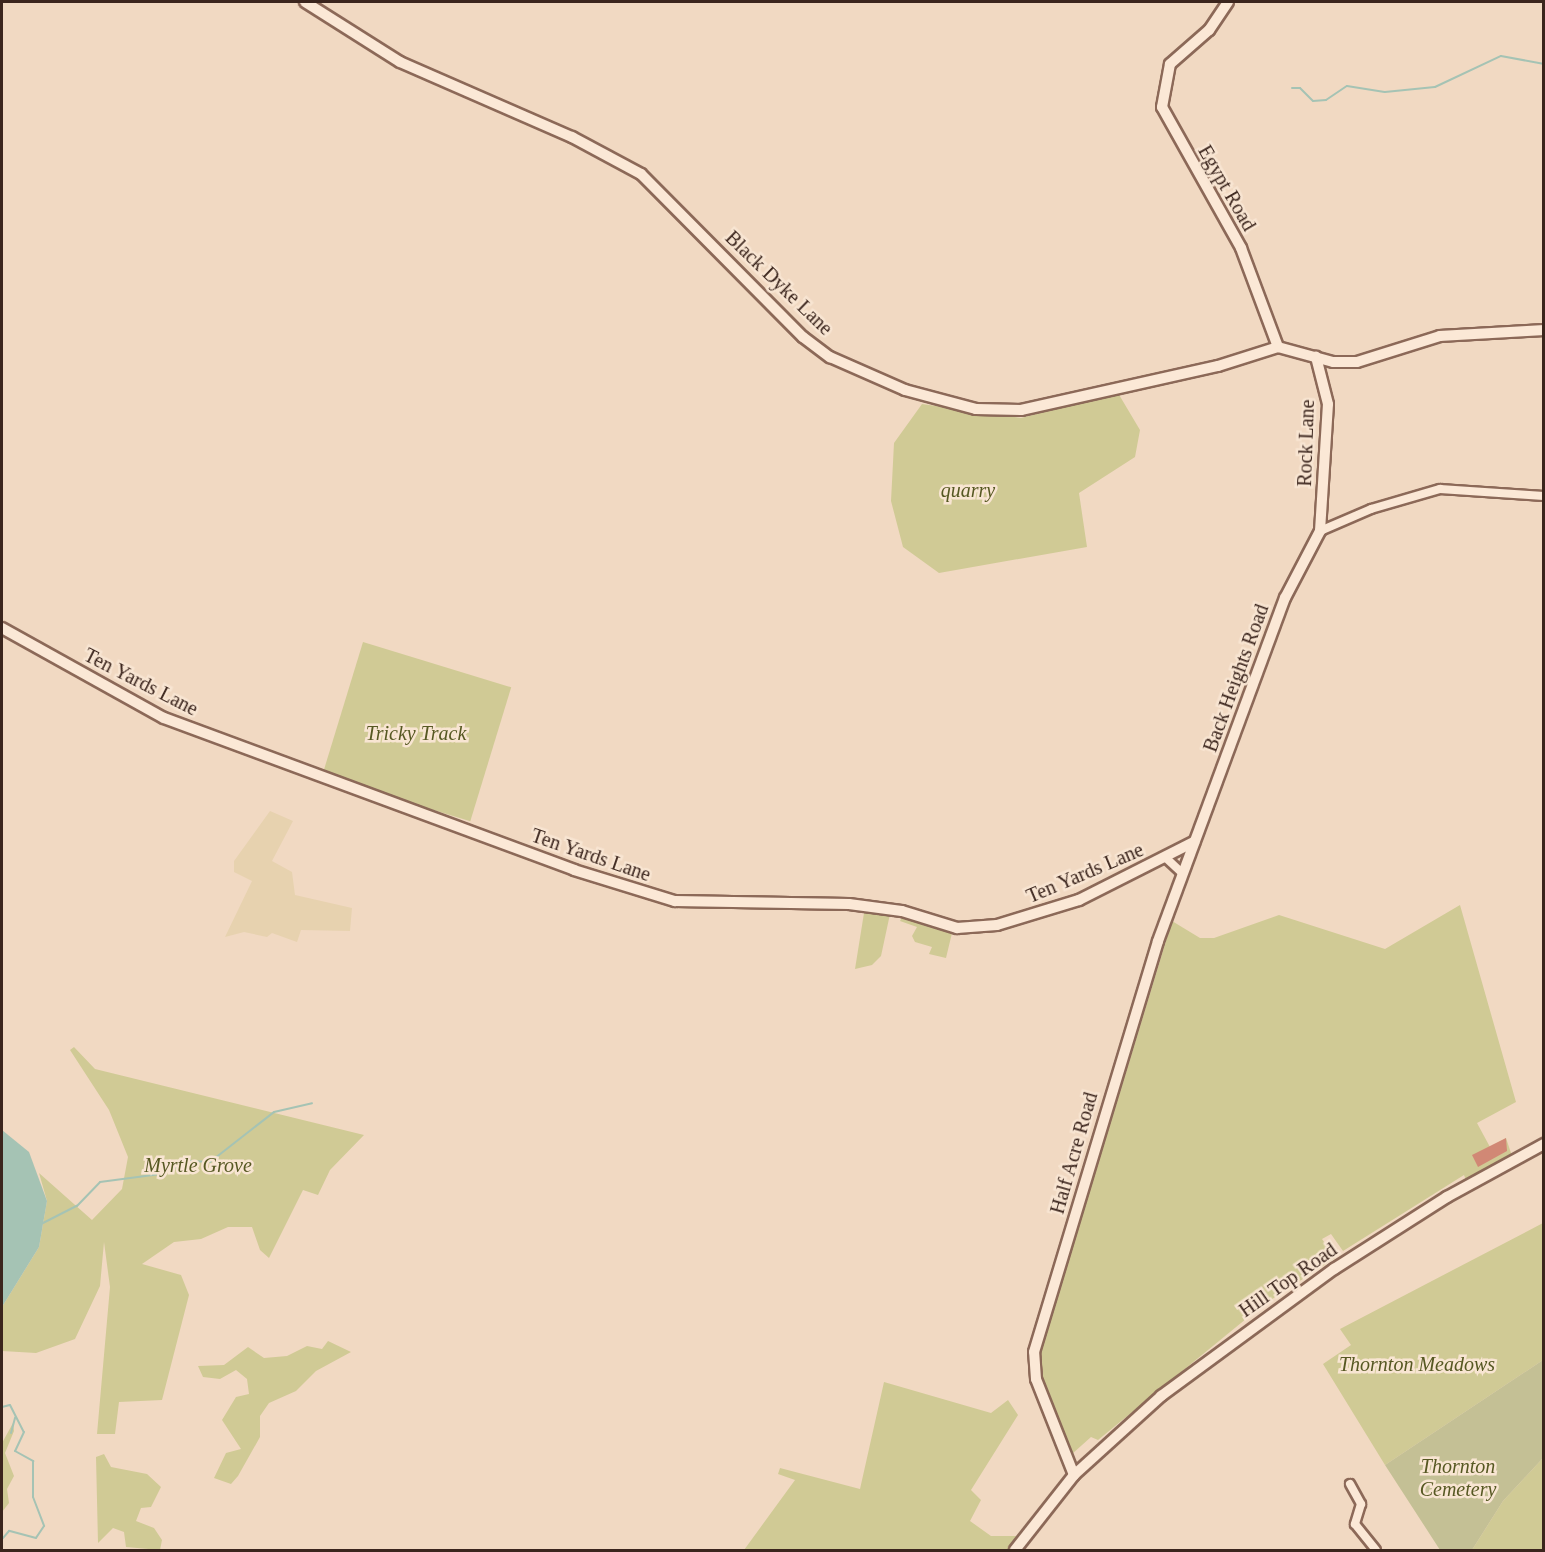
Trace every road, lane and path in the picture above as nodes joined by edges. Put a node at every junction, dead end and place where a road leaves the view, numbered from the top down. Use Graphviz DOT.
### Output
graph roads {
  1 [pos="305,2"];
  2 [pos="1228,2"];
  3 [pos="1544,330"];
  4 [pos="1278,347"];
  5 [pos="1316,357"];
  6 [pos="1544,496"];
  7 [pos="1320,531"];
  8 [pos="2,628"];
  9 [pos="1194,842"];
  10 [pos="1166,858"];
  11 [pos="1183,874"];
  12 [pos="1544,1144"];
  13 [pos="1074,1475"];
  14 [pos="1350,1484"];
  15 [pos="1015,1551"];
  16 [pos="1376,1551"];
  1 -- 4 [label="street, Black Dyke Lane"];
  2 -- 4 [label="street, Egypt Road"];
  3 -- 5 [label="street"];
  4 -- 5 [label="street"];
  5 -- 7 [label="street, Rock Lane"];
  6 -- 7 [label="street"];
  7 -- 9 [label="street, Back Heights Road"];
  8 -- 10 [label="street, Ten Yards Lane"];
  9 -- 10 [label="street, Ten Yards Lane"];
  9 -- 11 [label="street, Half Acre Road"];
  10 -- 11 [label="street"];
  11 -- 13 [label="street, Half Acre Road"];
  12 -- 13 [label="street, Hill Top Road"];
  13 -- 15 [label="street, Hill Top Road"];
  14 -- 16 [label="street"];
}
